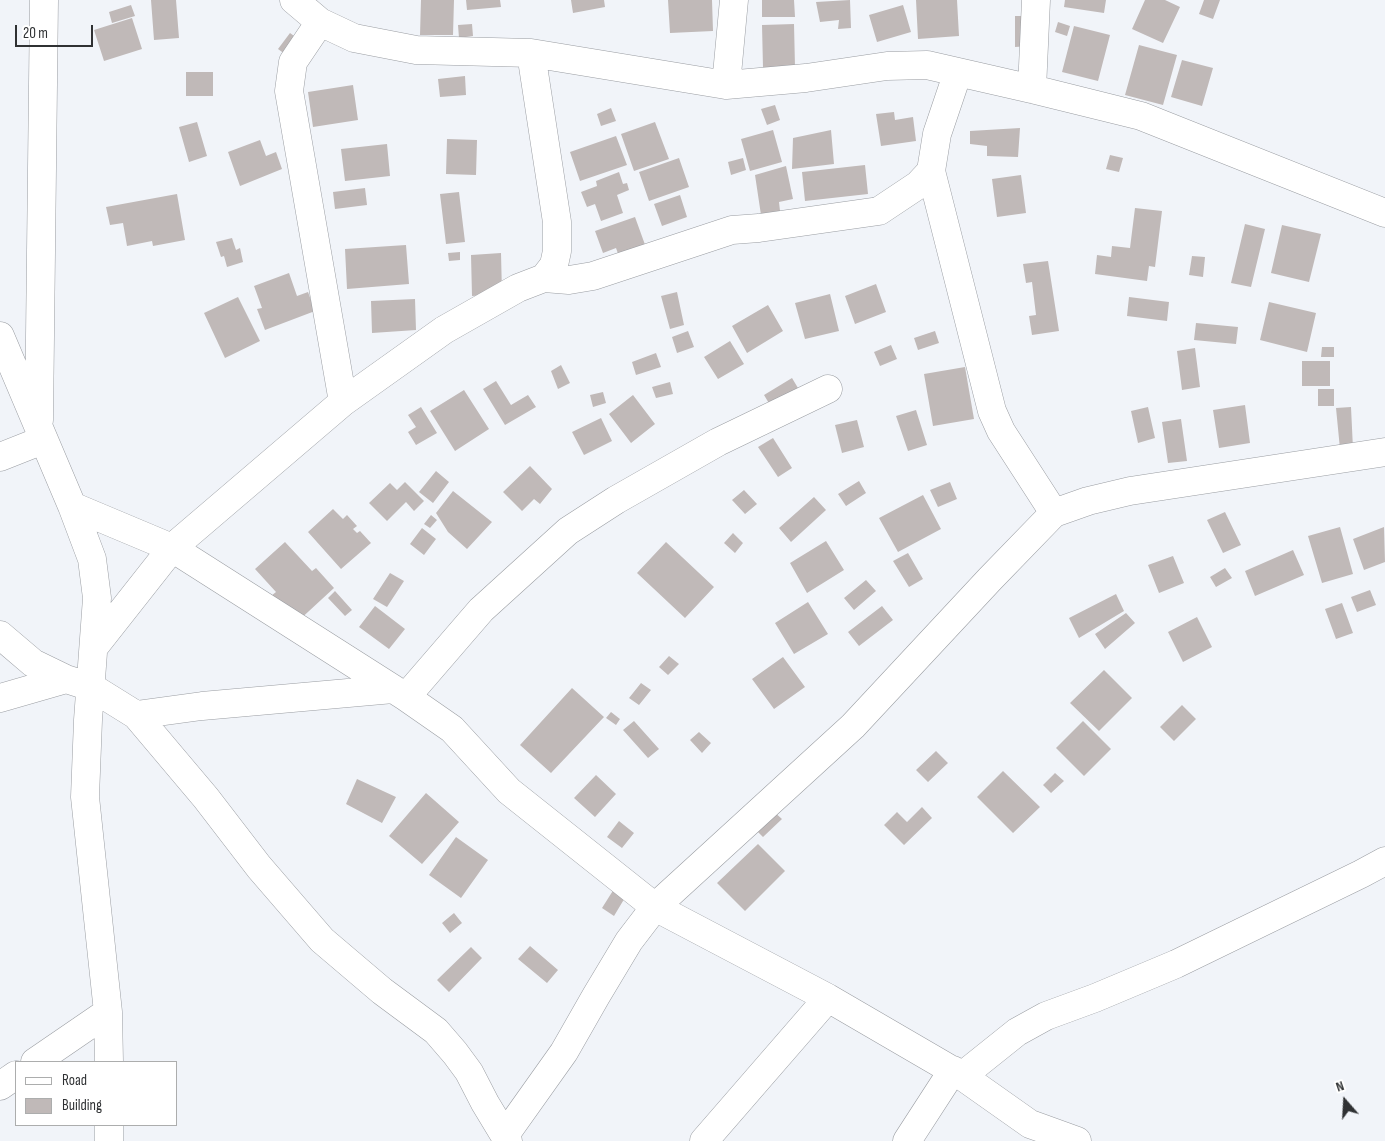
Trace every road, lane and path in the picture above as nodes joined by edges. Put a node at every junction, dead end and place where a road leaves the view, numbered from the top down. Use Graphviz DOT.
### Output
graph roads {
  1 [pos="44,0"];
  2 [pos="294,0"];
  3 [pos="734,0"];
  4 [pos="1036,0"];
  5 [pos="320,22"];
  6 [pos="531,54"];
  7 [pos="958,72"];
  8 [pos="726,85"];
  9 [pos="1032,89"];
  10 [pos="932,171"];
  11 [pos="1385,213"];
  12 [pos="544,278"];
  13 [pos="0,336"];
  14 [pos="828,389"];
  15 [pos="343,402"];
  16 [pos="41,435"];
  17 [pos="1385,452"];
  18 [pos="0,457"];
  19 [pos="72,506"];
  20 [pos="1054,513"];
  21 [pos="172,548"];
  22 [pos="0,635"];
  23 [pos="94,648"];
  24 [pos="78,683"];
  25 [pos="399,693"];
  26 [pos="0,698"];
  27 [pos="136,716"];
  28 [pos="1385,861"];
  29 [pos="655,907"];
  30 [pos="828,998"];
  31 [pos="108,1012"];
  32 [pos="36,1061"];
  33 [pos="109,1061"];
  34 [pos="958,1073"];
  35 [pos="15,1076"];
  36 [pos="0,1086"];
  37 [pos="109,1126"];
  38 [pos="507,1138"];
  39 [pos="109,1141"];
  40 [pos="704,1141"];
  41 [pos="907,1141"];
  42 [pos="1077,1141"];
  1 -- 16 [label="street"];
  2 -- 5 [label="street"];
  3 -- 8 [label="street"];
  4 -- 9 [label="street"];
  5 -- 6 [label="street"];
  5 -- 15 [label="street"];
  6 -- 8 [label="street"];
  6 -- 12 [label="street"];
  7 -- 8 [label="street"];
  7 -- 9 [label="street"];
  7 -- 10 [label="street"];
  9 -- 11 [label="street"];
  10 -- 12 [label="street"];
  10 -- 20 [label="street"];
  12 -- 15 [label="street"];
  13 -- 16 [label="street"];
  14 -- 25 [label="street"];
  15 -- 21 [label="street"];
  16 -- 18 [label="street"];
  16 -- 19 [label="street"];
  17 -- 20 [label="street"];
  19 -- 21 [label="street"];
  19 -- 23 [label="street"];
  20 -- 29 [label="street"];
  21 -- 23 [label="street"];
  21 -- 25 [label="street"];
  22 -- 24 [label="street"];
  23 -- 24 [label="street"];
  24 -- 26 [label="street"];
  24 -- 27 [label="street"];
  24 -- 31 [label="street"];
  25 -- 27 [label="street"];
  25 -- 29 [label="street"];
  27 -- 38 [label="street"];
  28 -- 34 [label="street"];
  29 -- 30 [label="street"];
  29 -- 38 [label="street"];
  30 -- 34 [label="street"];
  30 -- 40 [label="street"];
  31 -- 32 [label="street"];
  31 -- 33 [label="street"];
  34 -- 41 [label="street"];
  34 -- 42 [label="street"];
  35 -- 36 [label="street"];
  37 -- 39 [label="street"];
}
